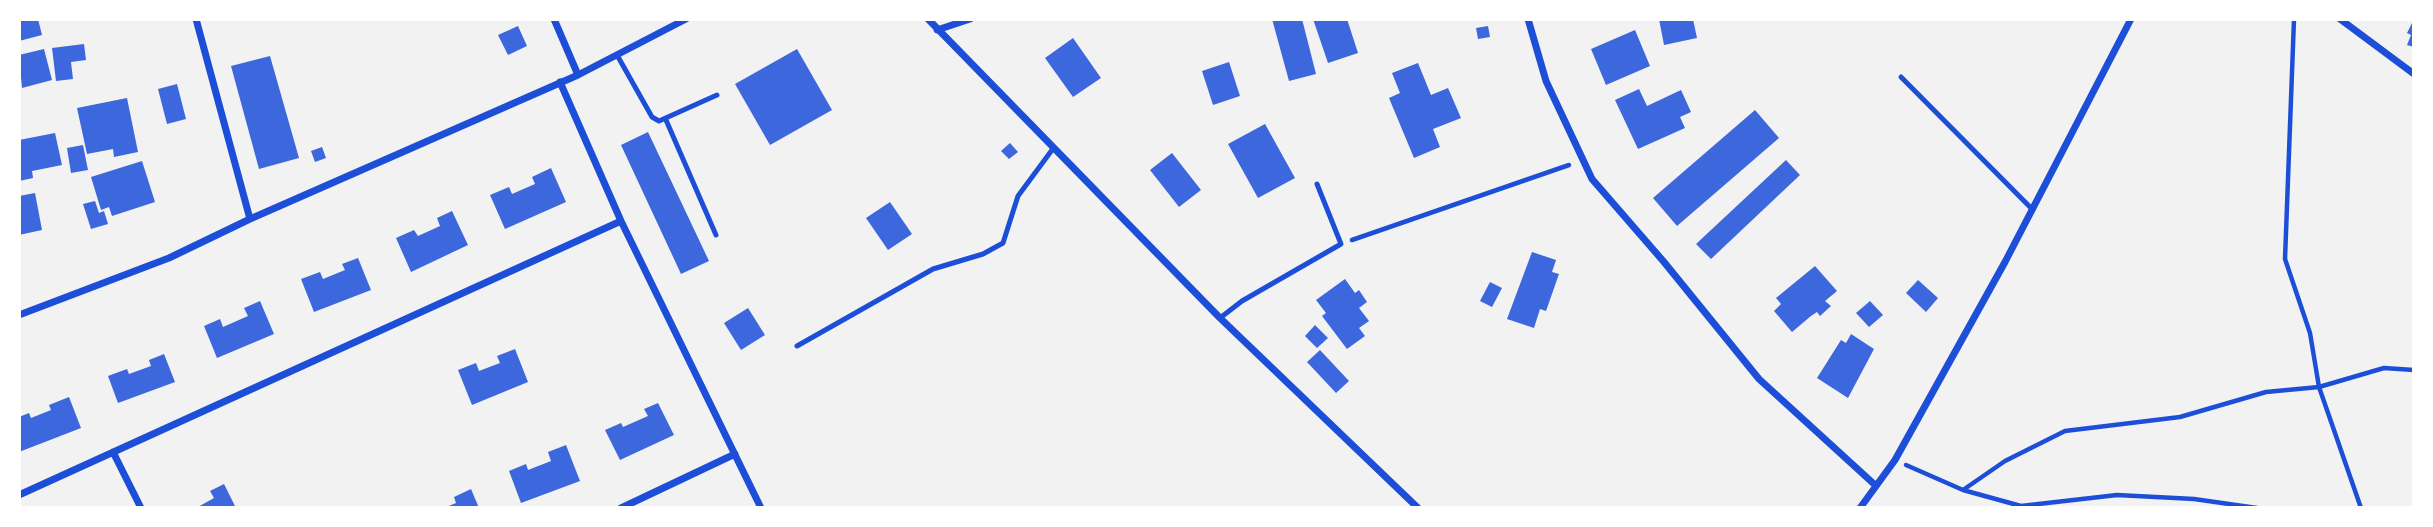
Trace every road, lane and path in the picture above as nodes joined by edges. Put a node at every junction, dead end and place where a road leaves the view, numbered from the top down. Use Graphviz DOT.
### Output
graph roads {
  1 [pos="196,19"];
  2 [pos="554,19"];
  3 [pos="686,19"];
  4 [pos="928,19"];
  5 [pos="970,19"];
  6 [pos="1528,19"];
  7 [pos="2131,19"];
  8 [pos="2294,19"];
  9 [pos="2340,19"];
  10 [pos="937,30"];
  11 [pos="617,55"];
  12 [pos="2414,74"];
  13 [pos="578,75"];
  14 [pos="1901,77"];
  15 [pos="559,82"];
  16 [pos="718,95"];
  17 [pos="666,120"];
  18 [pos="1052,150"];
  19 [pos="1583,160"];
  20 [pos="1317,184"];
  21 [pos="2032,209"];
  22 [pos="250,219"];
  23 [pos="621,221"];
  24 [pos="716,235"];
  25 [pos="1341,244"];
  26 [pos="19,315"];
  27 [pos="1220,318"];
  28 [pos="797,346"];
  29 [pos="2414,370"];
  30 [pos="2319,387"];
  31 [pos="113,452"];
  32 [pos="735,454"];
  33 [pos="1895,460"];
  34 [pos="1874,484"];
  35 [pos="1964,490"];
  36 [pos="19,495"];
  37 [pos="141,508"];
  38 [pos="621,508"];
  39 [pos="761,508"];
  40 [pos="1418,508"];
  41 [pos="1860,508"];
  42 [pos="2257,508"];
  43 [pos="2361,508"];
  1 -- 22 [label="street"];
  2 -- 13 [label="street"];
  3 -- 11 [label="street"];
  4 -- 10 [label="street"];
  5 -- 10 [label="street"];
  6 -- 19 [label="street"];
  7 -- 21 [label="street"];
  8 -- 30 [label="path"];
  9 -- 12 [label="street"];
  10 -- 18 [label="street"];
  11 -- 13 [label="street"];
  11 -- 17 [label="lane"];
  13 -- 15 [label="street"];
  14 -- 21 [label="lane"];
  15 -- 22 [label="street"];
  15 -- 23 [label="street"];
  16 -- 17 [label="lane"];
  17 -- 24 [label="lane"];
  18 -- 27 [label="street"];
  18 -- 28 [label="lane"];
  19 -- 25 [label="path"];
  19 -- 34 [label="street"];
  20 -- 25 [label="lane"];
  21 -- 33 [label="street"];
  22 -- 26 [label="street"];
  23 -- 31 [label="street"];
  23 -- 32 [label="street"];
  25 -- 27 [label="lane"];
  27 -- 40 [label="street"];
  29 -- 30 [label="path"];
  30 -- 35 [label="path"];
  30 -- 43 [label="path"];
  31 -- 36 [label="street"];
  31 -- 37 [label="street"];
  32 -- 38 [label="street"];
  32 -- 39 [label="street"];
  33 -- 34 [label="street"];
  33 -- 35 [label="path"];
  34 -- 41 [label="street"];
  35 -- 42 [label="path"];
}
